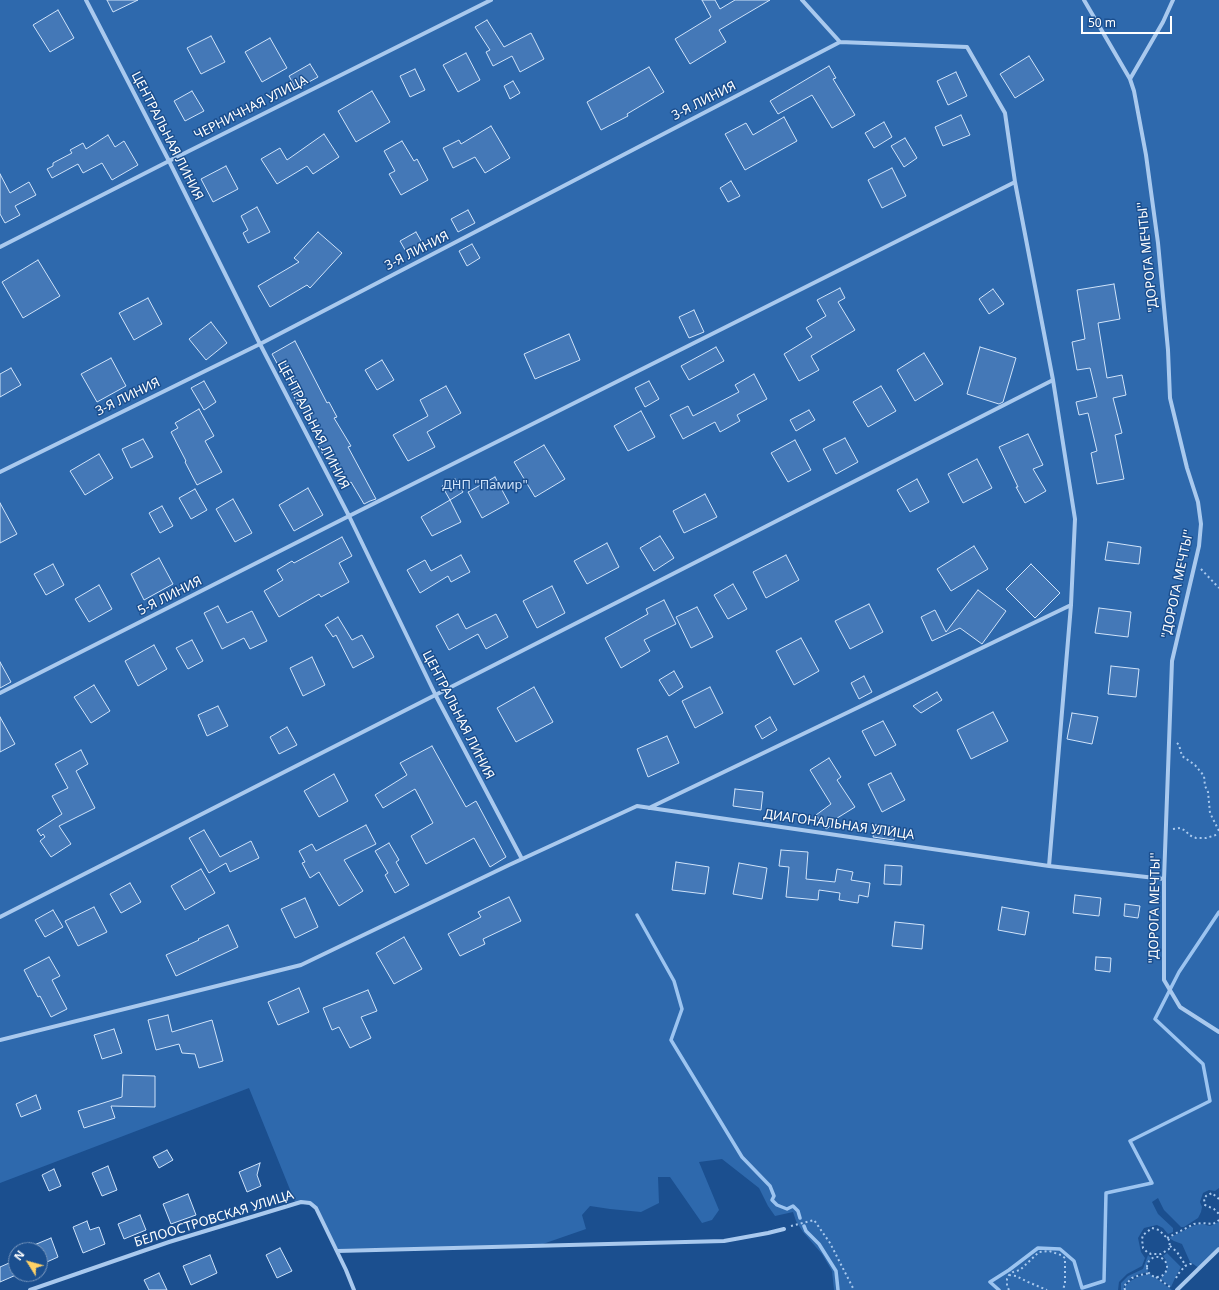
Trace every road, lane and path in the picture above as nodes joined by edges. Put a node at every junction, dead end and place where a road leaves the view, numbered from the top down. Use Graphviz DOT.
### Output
graph roads {
  1 [pos="86,0"];
  2 [pos="491,0"];
  3 [pos="802,0"];
  4 [pos="1084,0"];
  5 [pos="1173,0"];
  6 [pos="840,42"];
  7 [pos="1130,78"];
  8 [pos="169,161"];
  9 [pos="1015,182"];
  10 [pos="0,247"];
  11 [pos="260,344"];
  12 [pos="1053,380"];
  13 [pos="0,472"];
  14 [pos="349,516"];
  15 [pos="1195,564"];
  16 [pos="1219,588"];
  17 [pos="1071,605"];
  18 [pos="0,693"];
  19 [pos="436,696"];
  20 [pos="1169,739"];
  21 [pos="649,808"];
  22 [pos="1166,831"];
  23 [pos="1219,831"];
  24 [pos="1219,834"];
  25 [pos="522,859"];
  26 [pos="1049,866"];
  27 [pos="1164,879"];
  28 [pos="0,917"];
  29 [pos="1219,1032"];
  30 [pos="0,1040"];
  31 [pos="1218,1194"];
  32 [pos="1214,1195"];
  33 [pos="1219,1198"];
  34 [pos="1219,1214"];
  35 [pos="1219,1220"];
  36 [pos="784,1229"];
  37 [pos="1167,1238"];
  38 [pos="1170,1246"];
  39 [pos="1219,1249"];
  40 [pos="337,1251"];
  41 [pos="1156,1254"];
  42 [pos="1156,1258"];
  43 [pos="1186,1266"];
  44 [pos="1150,1273"];
  45 [pos="1009,1275"];
  46 [pos="1156,1277"];
  47 [pos="30,1290"];
  48 [pos="354,1290"];
  49 [pos="854,1290"];
  50 [pos="1009,1290"];
  51 [pos="1047,1290"];
  52 [pos="1063,1290"];
  53 [pos="1125,1290"];
  54 [pos="1175,1290"];
  1 -- 8 [label="street, ЦЕНТРАЛЬНАЯ ЛИНИЯ"];
  2 -- 8 [label="street, ЧЕРНИЧНАЯ УЛИЦА"];
  3 -- 6 [label="street"];
  4 -- 7 [label="street, \"ДОРОГА МЕЧТЫ''"];
  5 -- 7 [label="street"];
  6 -- 9 [label="street"];
  6 -- 11 [label="street, 3-Я ЛИНИЯ"];
  7 -- 15 [label="street, \"ДОРОГА МЕЧТЫ''"];
  8 -- 10 [label="street, ЧЕРНИЧНАЯ УЛИЦА"];
  8 -- 11 [label="street, ЦЕНТРАЛЬНАЯ ЛИНИЯ"];
  9 -- 12 [label="street"];
  9 -- 14 [label="street, 5-Я ЛИНИЯ"];
  11 -- 13 [label="street, 3-Я ЛИНИЯ"];
  11 -- 14 [label="street, ЦЕНТРАЛЬНАЯ ЛИНИЯ"];
  12 -- 17 [label="street"];
  12 -- 19 [label="street"];
  14 -- 18 [label="street, 5-Я ЛИНИЯ"];
  14 -- 19 [label="street, ЦЕНТРАЛЬНАЯ ЛИНИЯ"];
  15 -- 16 [label="path"];
  15 -- 20 [label="street, \"ДОРОГА МЕЧТЫ''"];
  17 -- 21 [label="street"];
  17 -- 26 [label="street"];
  19 -- 25 [label="street, ЦЕНТРАЛЬНАЯ ЛИНИЯ"];
  19 -- 28 [label="street"];
  20 -- 22 [label="street, \"ДОРОГА МЕЧТЫ''"];
  20 -- 23 [label="path"];
  21 -- 25 [label="street, ДИАГОНАЛЬНАЯ УЛИЦА"];
  21 -- 26 [label="street, ДИАГОНАЛЬНАЯ УЛИЦА"];
  22 -- 24 [label="path"];
  22 -- 27 [label="street, \"ДОРОГА МЕЧТЫ''"];
  25 -- 30 [label="street, ДИАГОНАЛЬНАЯ УЛИЦА"];
  26 -- 27 [label="street, ДИАГОНАЛЬНАЯ УЛИЦА"];
  27 -- 29 [label="street, \"ДОРОГА МЕЧТЫ''"];
  31 -- 32 [label="path"];
  32 -- 33 [label="path"];
  32 -- 34 [label="path"];
  35 -- 37 [label="path"];
  36 -- 40 [label="street"];
  36 -- 49 [label="path"];
  37 -- 38 [label="path"];
  37 -- 41 [label="path"];
  38 -- 41 [label="path"];
  38 -- 43 [label="path"];
  39 -- 54 [label="street"];
  40 -- 47 [label="street, БЕЛООСТРОВСКАЯ УЛИЦА"];
  40 -- 48 [label="street, БЕЛООСТРОВСКАЯ УЛИЦА"];
  41 -- 42 [label="path"];
  42 -- 44 [label="path"];
  42 -- 46 [label="path"];
  44 -- 46 [label="path"];
  44 -- 53 [label="path"];
  45 -- 50 [label="path"];
  45 -- 51 [label="path"];
  45 -- 52 [label="path"];
  46 -- 54 [label="path"];
}
